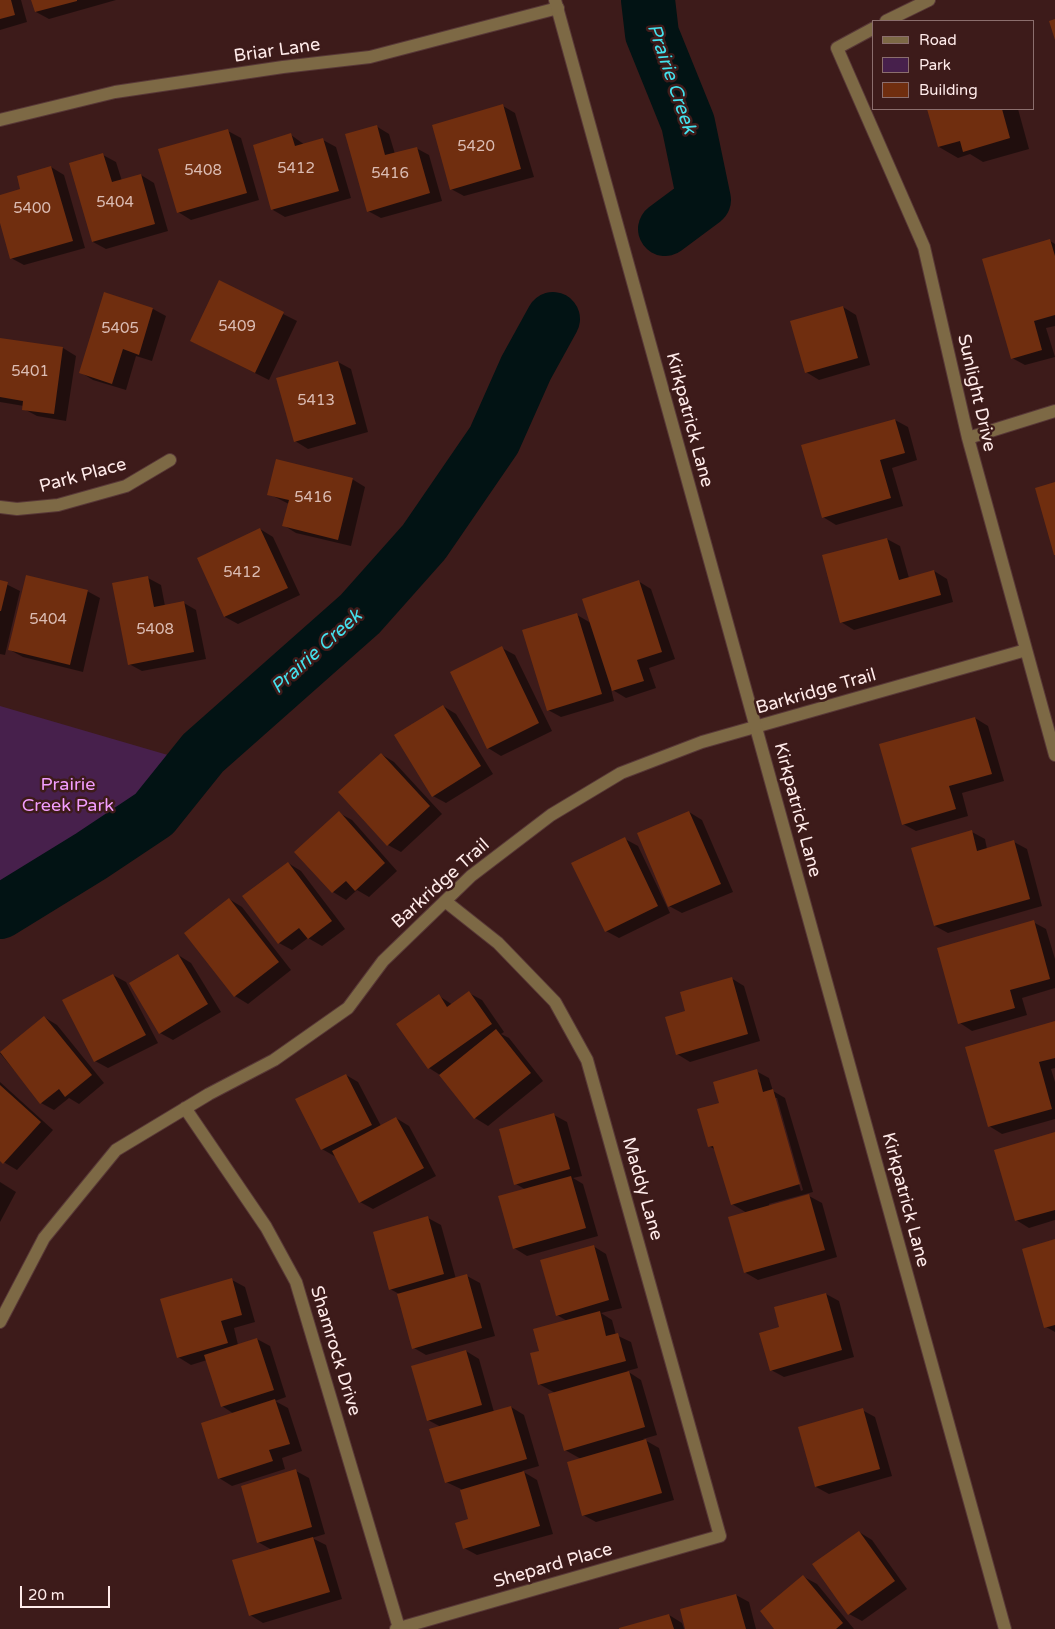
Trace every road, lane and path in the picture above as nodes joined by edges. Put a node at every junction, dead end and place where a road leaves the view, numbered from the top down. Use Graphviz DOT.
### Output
graph roads {
  1 [pos="929,0"];
  2 [pos="556,4"];
  3 [pos="888,20"];
  4 [pos="872,29"];
  5 [pos="0,120"];
  6 [pos="1055,411"];
  7 [pos="968,438"];
  8 [pos="170,460"];
  9 [pos="0,507"];
  10 [pos="1026,650"];
  11 [pos="756,727"];
  12 [pos="1055,755"];
  13 [pos="446,901"];
  14 [pos="185,1108"];
  15 [pos="0,1322"];
  16 [pos="720,1536"];
  17 [pos="398,1629"];
  18 [pos="1005,1629"];
  1 -- 3 [label="street"];
  2 -- 5 [label="street, Briar Lane"];
  2 -- 11 [label="street, Kirkpatrick Lane"];
  4 -- 7 [label="street, Sunlight Drive"];
  6 -- 7 [label="street"];
  7 -- 10 [label="street, Sunlight Drive"];
  8 -- 9 [label="street, Park Place"];
  10 -- 11 [label="street, Barkridge Trail"];
  10 -- 12 [label="street, Sunlight Drive"];
  11 -- 13 [label="street, Barkridge Trail"];
  11 -- 18 [label="street, Kirkpatrick Lane"];
  13 -- 14 [label="street, Barkridge Trail"];
  13 -- 16 [label="street, Maddy Lane"];
  14 -- 15 [label="street, Barkridge Trail"];
  14 -- 17 [label="street, Shamrock Drive"];
  16 -- 17 [label="street, Shepard Place"];
}
